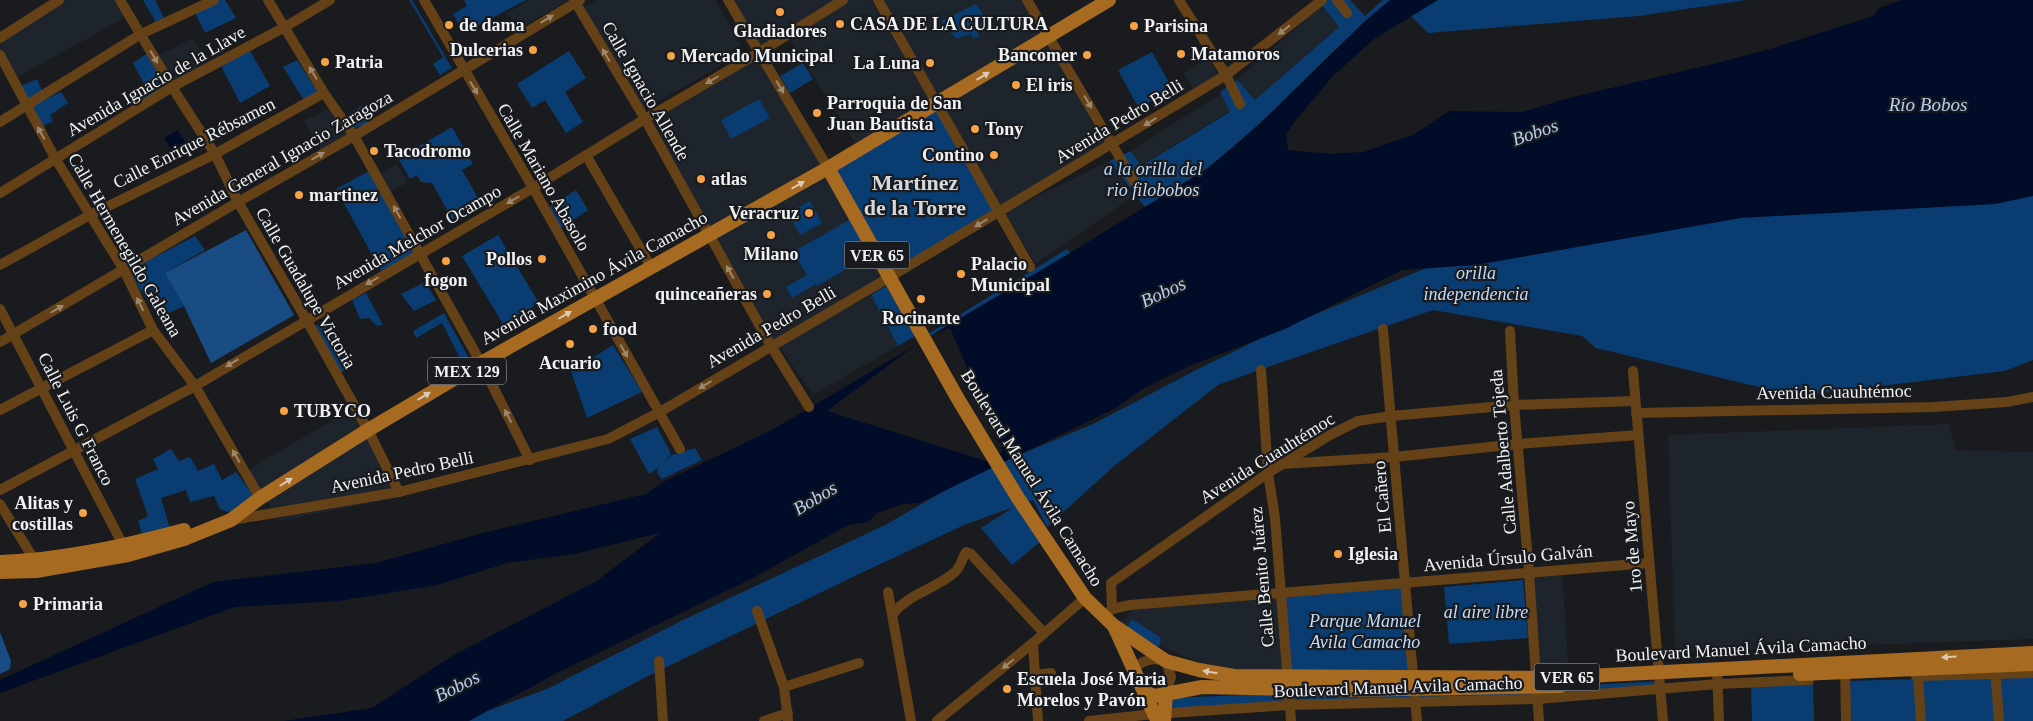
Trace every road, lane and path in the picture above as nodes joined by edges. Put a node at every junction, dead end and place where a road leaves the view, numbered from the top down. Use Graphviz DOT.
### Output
graph roads {
  1 [pos="59,0"];
  2 [pos="120,0"];
  3 [pos="214,0"];
  4 [pos="268,0"];
  5 [pos="330,0"];
  6 [pos="424,0"];
  7 [pos="728,0"];
  8 [pos="843,0"];
  9 [pos="878,0"];
  10 [pos="1027,0"];
  11 [pos="1109,0"];
  12 [pos="1179,0"];
  13 [pos="1322,0"];
  14 [pos="1337,0"];
  15 [pos="576,1"];
  16 [pos="1347,13"];
  17 [pos="285,27"];
  18 [pos="141,34"];
  19 [pos="1049,36"];
  20 [pos="0,38"];
  21 [pos="760,52"];
  22 [pos="0,55"];
  23 [pos="463,70"];
  24 [pos="1226,75"];
  25 [pos="172,87"];
  26 [pos="324,93"];
  27 [pos="937,102"];
  28 [pos="1240,104"];
  29 [pos="26,105"];
  30 [pos="645,119"];
  31 [pos="0,122"];
  32 [pos="354,136"];
  33 [pos="1113,145"];
  34 [pos="215,154"];
  35 [pos="586,155"];
  36 [pos="55,158"];
  37 [pos="828,168"];
  38 [pos="1136,186"];
  39 [pos="533,188"];
  40 [pos="0,193"];
  41 [pos="238,202"];
  42 [pos="1000,212"];
  43 [pos="90,215"];
  44 [pos="710,236"];
  45 [pos="420,254"];
  46 [pos="0,265"];
  47 [pos="652,265"];
  48 [pos="1030,267"];
  49 [pos="124,270"];
  50 [pos="890,277"];
  51 [pos="595,298"];
  52 [pos="0,309"];
  53 [pos="306,319"];
  54 [pos="1383,329"];
  55 [pos="153,330"];
  56 [pos="1510,331"];
  57 [pos="15,334"];
  58 [pos="0,342"];
  59 [pos="771,346"];
  60 [pos="481,363"];
  61 [pos="1261,370"];
  62 [pos="1633,371"];
  63 [pos="195,386"];
  64 [pos="42,389"];
  65 [pos="2033,397"];
  66 [pos="1635,401"];
  67 [pos="1514,405"];
  68 [pos="810,407"];
  69 [pos="0,410"];
  70 [pos="658,412"];
  71 [pos="1636,413"];
  72 [pos="1390,416"];
  73 [pos="368,430"];
  74 [pos="1638,435"];
  75 [pos="1518,444"];
  76 [pos="680,449"];
  77 [pos="73,450"];
  78 [pos="1394,457"];
  79 [pos="530,460"];
  80 [pos="1281,464"];
  81 [pos="1268,473"];
  82 [pos="0,490"];
  83 [pos="400,492"];
  84 [pos="260,498"];
  85 [pos="0,504"];
  86 [pos="231,520"];
  87 [pos="123,545"];
  88 [pos="35,561"];
  89 [pos="0,562"];
  90 [pos="1649,563"];
  91 [pos="0,572"];
  92 [pos="1529,572"];
  93 [pos="1406,582"];
  94 [pos="888,592"];
  95 [pos="1281,593"];
  96 [pos="1085,598"];
  97 [pos="757,611"];
  98 [pos="893,614"];
  99 [pos="1110,617"];
  100 [pos="1044,633"];
  101 [pos="1033,643"];
  102 [pos="2033,653"];
  103 [pos="660,660"];
  104 [pos="1166,661"];
  105 [pos="859,663"];
  106 [pos="2033,664"];
  107 [pos="1995,665"];
  108 [pos="1914,668"];
  109 [pos="1133,669"];
  110 [pos="1845,671"];
  111 [pos="1051,673"];
  112 [pos="2033,673"];
  113 [pos="1035,675"];
  114 [pos="1717,677"];
  115 [pos="1660,681"];
  116 [pos="1287,683"];
  117 [pos="784,687"];
  118 [pos="1536,688"];
  119 [pos="1415,690"];
  120 [pos="1144,692"];
  121 [pos="1166,693"];
  122 [pos="1290,705"];
  123 [pos="788,717"];
  124 [pos="1160,718"];
  125 [pos="663,721"];
  126 [pos="764,721"];
  127 [pos="911,721"];
  128 [pos="937,721"];
  129 [pos="1038,721"];
  130 [pos="1089,721"];
  131 [pos="1291,721"];
  132 [pos="1417,721"];
  133 [pos="1539,721"];
  134 [pos="1663,721"];
  135 [pos="1719,721"];
  136 [pos="1846,721"];
  137 [pos="1921,721"];
  138 [pos="1999,721"];
  1 -- 20 [label="street"];
  2 -- 18 [label="street, Calle Guadalupe Victoria"];
  3 -- 18 [label="street"];
  4 -- 17 [label="street"];
  5 -- 17 [label="street, Avenida Ignacio de la Llave"];
  6 -- 23 [label="street, Calle Mariano Abasolo"];
  7 -- 21 [label="street"];
  8 -- 21 [label="street, Avenida Melchor Ocampo"];
  9 -- 27 [label="street"];
  10 -- 19 [label="street"];
  11 -- 19 [label="main road, Avenida Maximino Ávila Camacho / MEX 129"];
  12 -- 24 [label="street"];
  13 -- 24 [label="street, Avenida Pedro Belli, one-way"];
  14 -- 16 [label="street"];
  23 -- 15 [label="street, Avenida General Ignacio Zaragoza, one-way"];
  30 -- 15 [label="street, Calle Ignacio Allende, one-way"];
  17 -- 25 [label="street, Avenida Ignacio de la Llave"];
  26 -- 17 [label="street, one-way"];
  18 -- 25 [label="street, Calle Guadalupe Victoria, one-way"];
  18 -- 29 [label="street"];
  27 -- 19 [label="main road, Avenida Maximino Ávila Camacho / MEX 129, one-way"];
  19 -- 33 [label="street, one-way"];
  21 -- 30 [label="street, Avenida Melchor Ocampo, one-way"];
  21 -- 37 [label="street, one-way"];
  22 -- 29 [label="street, Calle Hermenegildo Galeana"];
  23 -- 32 [label="street, Avenida General Ignacio Zaragoza"];
  23 -- 39 [label="street, Calle Mariano Abasolo, one-way"];
  24 -- 28 [label="street"];
  24 -- 33 [label="street, Avenida Pedro Belli, one-way"];
  25 -- 34 [label="street, Calle Guadalupe Victoria"];
  25 -- 36 [label="street, Avenida Ignacio de la Llave"];
  26 -- 32 [label="street"];
  26 -- 34 [label="street, Calle Enrique Rébsamen"];
  27 -- 37 [label="main road, Avenida Maximino Ávila Camacho / MEX 129"];
  27 -- 42 [label="street"];
  29 -- 31 [label="street"];
  36 -- 29 [label="street, Calle Hermenegildo Galeana, one-way"];
  30 -- 35 [label="street, Avenida Melchor Ocampo"];
  30 -- 44 [label="street, Calle Ignacio Allende"];
  41 -- 32 [label="street, Avenida General Ignacio Zaragoza, one-way"];
  45 -- 32 [label="street, one-way"];
  33 -- 38 [label="street"];
  33 -- 42 [label="street, Avenida Pedro Belli"];
  34 -- 41 [label="street, Calle Guadalupe Victoria"];
  34 -- 43 [label="street, Calle Enrique Rébsamen"];
  35 -- 39 [label="street, Avenida Melchor Ocampo"];
  35 -- 47 [label="street"];
  36 -- 40 [label="street, Avenida Ignacio de la Llave"];
  36 -- 43 [label="street, Calle Hermenegildo Galeana"];
  44 -- 37 [label="main road, Avenida Maximino Ávila Camacho / MEX 129, one-way"];
  37 -- 50 [label="main road, VER 65"];
  39 -- 45 [label="street, Avenida Melchor Ocampo, one-way"];
  39 -- 51 [label="street, Calle Mariano Abasolo"];
  41 -- 49 [label="street, Avenida General Ignacio Zaragoza"];
  41 -- 53 [label="street, Calle Guadalupe Victoria"];
  42 -- 48 [label="street"];
  42 -- 50 [label="street, Avenida Pedro Belli, one-way"];
  43 -- 46 [label="street, Calle Enrique Rébsamen"];
  43 -- 49 [label="street, Calle Hermenegildo Galeana"];
  44 -- 47 [label="main road, Avenida Maximino Ávila Camacho / MEX 129"];
  59 -- 44 [label="street, Calle Ignacio Allende, one-way"];
  45 -- 53 [label="street, Avenida Melchor Ocampo, one-way"];
  45 -- 60 [label="street"];
  47 -- 51 [label="main road, Avenida Maximino Ávila Camacho / MEX 129"];
  55 -- 49 [label="street, Calle Hermenegildo Galeana, one-way"];
  57 -- 49 [label="street, Avenida General Ignacio Zaragoza, one-way"];
  50 -- 59 [label="street, Avenida Pedro Belli"];
  50 -- 96 [label="main road, Boulevard Manuel Ávila Camacho / VER 65"];
  60 -- 51 [label="main road, Avenida Maximino Ávila Camacho / MEX 129, one-way"];
  51 -- 70 [label="street, Calle Mariano Abasolo, one-way"];
  52 -- 57 [label="street, Calle Luis G Franco"];
  53 -- 63 [label="street, Avenida Melchor Ocampo, one-way"];
  53 -- 73 [label="street, Calle Guadalupe Victoria"];
  54 -- 72 [label="street, El Cañero"];
  55 -- 63 [label="street, Calle Hermenegildo Galeana"];
  55 -- 64 [label="street"];
  56 -- 67 [label="street, Calle Adalberto Tejeda"];
  57 -- 58 [label="street, Avenida General Ignacio Zaragoza"];
  57 -- 64 [label="street, Calle Luis G Franco"];
  59 -- 68 [label="street, Calle Ignacio Allende"];
  59 -- 70 [label="street, Avenida Pedro Belli, one-way"];
  73 -- 60 [label="main road, Avenida Maximino Ávila Camacho / MEX 129, one-way"];
  79 -- 60 [label="street, one-way"];
  61 -- 81 [label="street, Calle Benito Juárez"];
  62 -- 66 [label="street, 1ro de Mayo"];
  63 -- 77 [label="street, Avenida Melchor Ocampo"];
  84 -- 63 [label="street, Calle Hermenegildo Galeana, one-way"];
  64 -- 69 [label="street"];
  64 -- 77 [label="street, Calle Luis G Franco"];
  65 -- 71 [label="street, Avenida Cuauhtémoc"];
  66 -- 67 [label="street, Avenida Cuauhtémoc"];
  66 -- 71 [label="street, 1ro de Mayo"];
  67 -- 72 [label="street, Avenida Cuauhtémoc"];
  67 -- 75 [label="street, Calle Adalberto Tejeda"];
  70 -- 76 [label="street, Calle Mariano Abasolo"];
  70 -- 79 [label="street, Avenida Pedro Belli"];
  71 -- 74 [label="street, 1ro de Mayo"];
  72 -- 78 [label="street, El Cañero"];
  72 -- 80 [label="street, Avenida Cuauhtémoc"];
  73 -- 83 [label="street, Calle Guadalupe Victoria"];
  84 -- 73 [label="main road, Avenida Maximino Ávila Camacho / MEX 129, one-way"];
  74 -- 75 [label="street"];
  74 -- 90 [label="street, 1ro de Mayo"];
  75 -- 78 [label="street"];
  75 -- 92 [label="street, Calle Adalberto Tejeda"];
  77 -- 82 [label="street, Avenida Melchor Ocampo"];
  77 -- 87 [label="street, Calle Luis G Franco"];
  78 -- 80 [label="street"];
  78 -- 93 [label="street, El Cañero"];
  79 -- 83 [label="street, Avenida Pedro Belli"];
  80 -- 81 [label="street, Avenida Cuauhtémoc"];
  81 -- 95 [label="street, Calle Benito Juárez"];
  81 -- 99 [label="street, Avenida Cuauhtémoc"];
  83 -- 86 [label="street, Avenida Pedro Belli"];
  84 -- 86 [label="main road, Avenida Maximino Ávila Camacho / MEX 129"];
  85 -- 88 [label="street"];
  86 -- 87 [label="main road, Avenida Maximino Ávila Camacho / MEX 129"];
  86 -- 91 [label="main road, Avenida Maximino Ávila Camacho / MEX 129"];
  87 -- 88 [label="main road, Avenida Maximino Ávila Camacho / MEX 129"];
  88 -- 89 [label="main road, Avenida Maximino Ávila Camacho / MEX 129"];
  90 -- 92 [label="street, Avenida Úrsulo Galván"];
  90 -- 115 [label="street, 1ro de Mayo"];
  92 -- 93 [label="street, Avenida Úrsulo Galván"];
  92 -- 118 [label="street, Calle Adalberto Tejeda"];
  93 -- 95 [label="street, Avenida Úrsulo Galván"];
  93 -- 119 [label="street, El Cañero"];
  94 -- 98 [label="street"];
  95 -- 99 [label="street, Avenida Úrsulo Galván"];
  95 -- 116 [label="street, Calle Benito Juárez"];
  96 -- 99 [label="main road, Boulevard Manuel Ávila Camacho / VER 65"];
  96 -- 100 [label="street"];
  97 -- 117 [label="street"];
  98 -- 100 [label="street"];
  98 -- 127 [label="street"];
  99 -- 104 [label="main road, Boulevard Manuel Ávila Camacho / VER 65"];
  99 -- 109 [label="main road"];
  100 -- 101 [label="street"];
  101 -- 113 [label="street"];
  101 -- 128 [label="street, one-way"];
  102 -- 107 [label="main road, Boulevard Manuel Ávila Camacho / VER 65"];
  103 -- 125 [label="street"];
  104 -- 109 [label="street"];
  116 -- 104 [label="main road, Boulevard Manuel Ávila Camacho / VER 65, one-way"];
  104 -- 121 [label="street"];
  105 -- 117 [label="street"];
  106 -- 107 [label="main road, Boulevard Manuel Ávila Camacho / VER 65"];
  107 -- 108 [label="main road, Boulevard Manuel Ávila Camacho / VER 65"];
  107 -- 112 [label="street"];
  107 -- 138 [label="street"];
  108 -- 110 [label="main road, Boulevard Manuel Ávila Camacho / VER 65"];
  108 -- 137 [label="street"];
  109 -- 120 [label="main road"];
  110 -- 114 [label="main road, Boulevard Manuel Ávila Camacho / VER 65"];
  110 -- 136 [label="street"];
  111 -- 113 [label="street"];
  113 -- 129 [label="street"];
  114 -- 115 [label="main road, Boulevard Manuel Ávila Camacho / VER 65"];
  114 -- 135 [label="street"];
  115 -- 118 [label="main road, Boulevard Manuel Ávila Camacho / VER 65"];
  115 -- 134 [label="street, 1ro de Mayo"];
  116 -- 119 [label="main road, Boulevard Manuel Ávila Camacho / VER 65"];
  116 -- 121 [label="main road, Boulevard Manuel Ávila Camacho / VER 65"];
  116 -- 122 [label="street, Calle Benito Juárez"];
  117 -- 123 [label="street"];
  118 -- 119 [label="main road, Boulevard Manuel Ávila Camacho / VER 65"];
  118 -- 133 [label="street, Calle Adalberto Tejeda"];
  119 -- 122 [label="street, Boulevard Manuel Avila Camacho"];
  119 -- 132 [label="street, El Cañero"];
  120 -- 121 [label="main road, Boulevard Manuel Ávila Camacho / VER 65"];
  120 -- 124 [label="main road"];
  121 -- 124 [label="main road"];
  122 -- 124 [label="street, Boulevard Manuel Avila Camacho"];
  122 -- 131 [label="street, Calle Benito Juárez"];
  123 -- 126 [label="street"];
  124 -- 130 [label="street, Boulevard Manuel Avila Camacho"];
}
